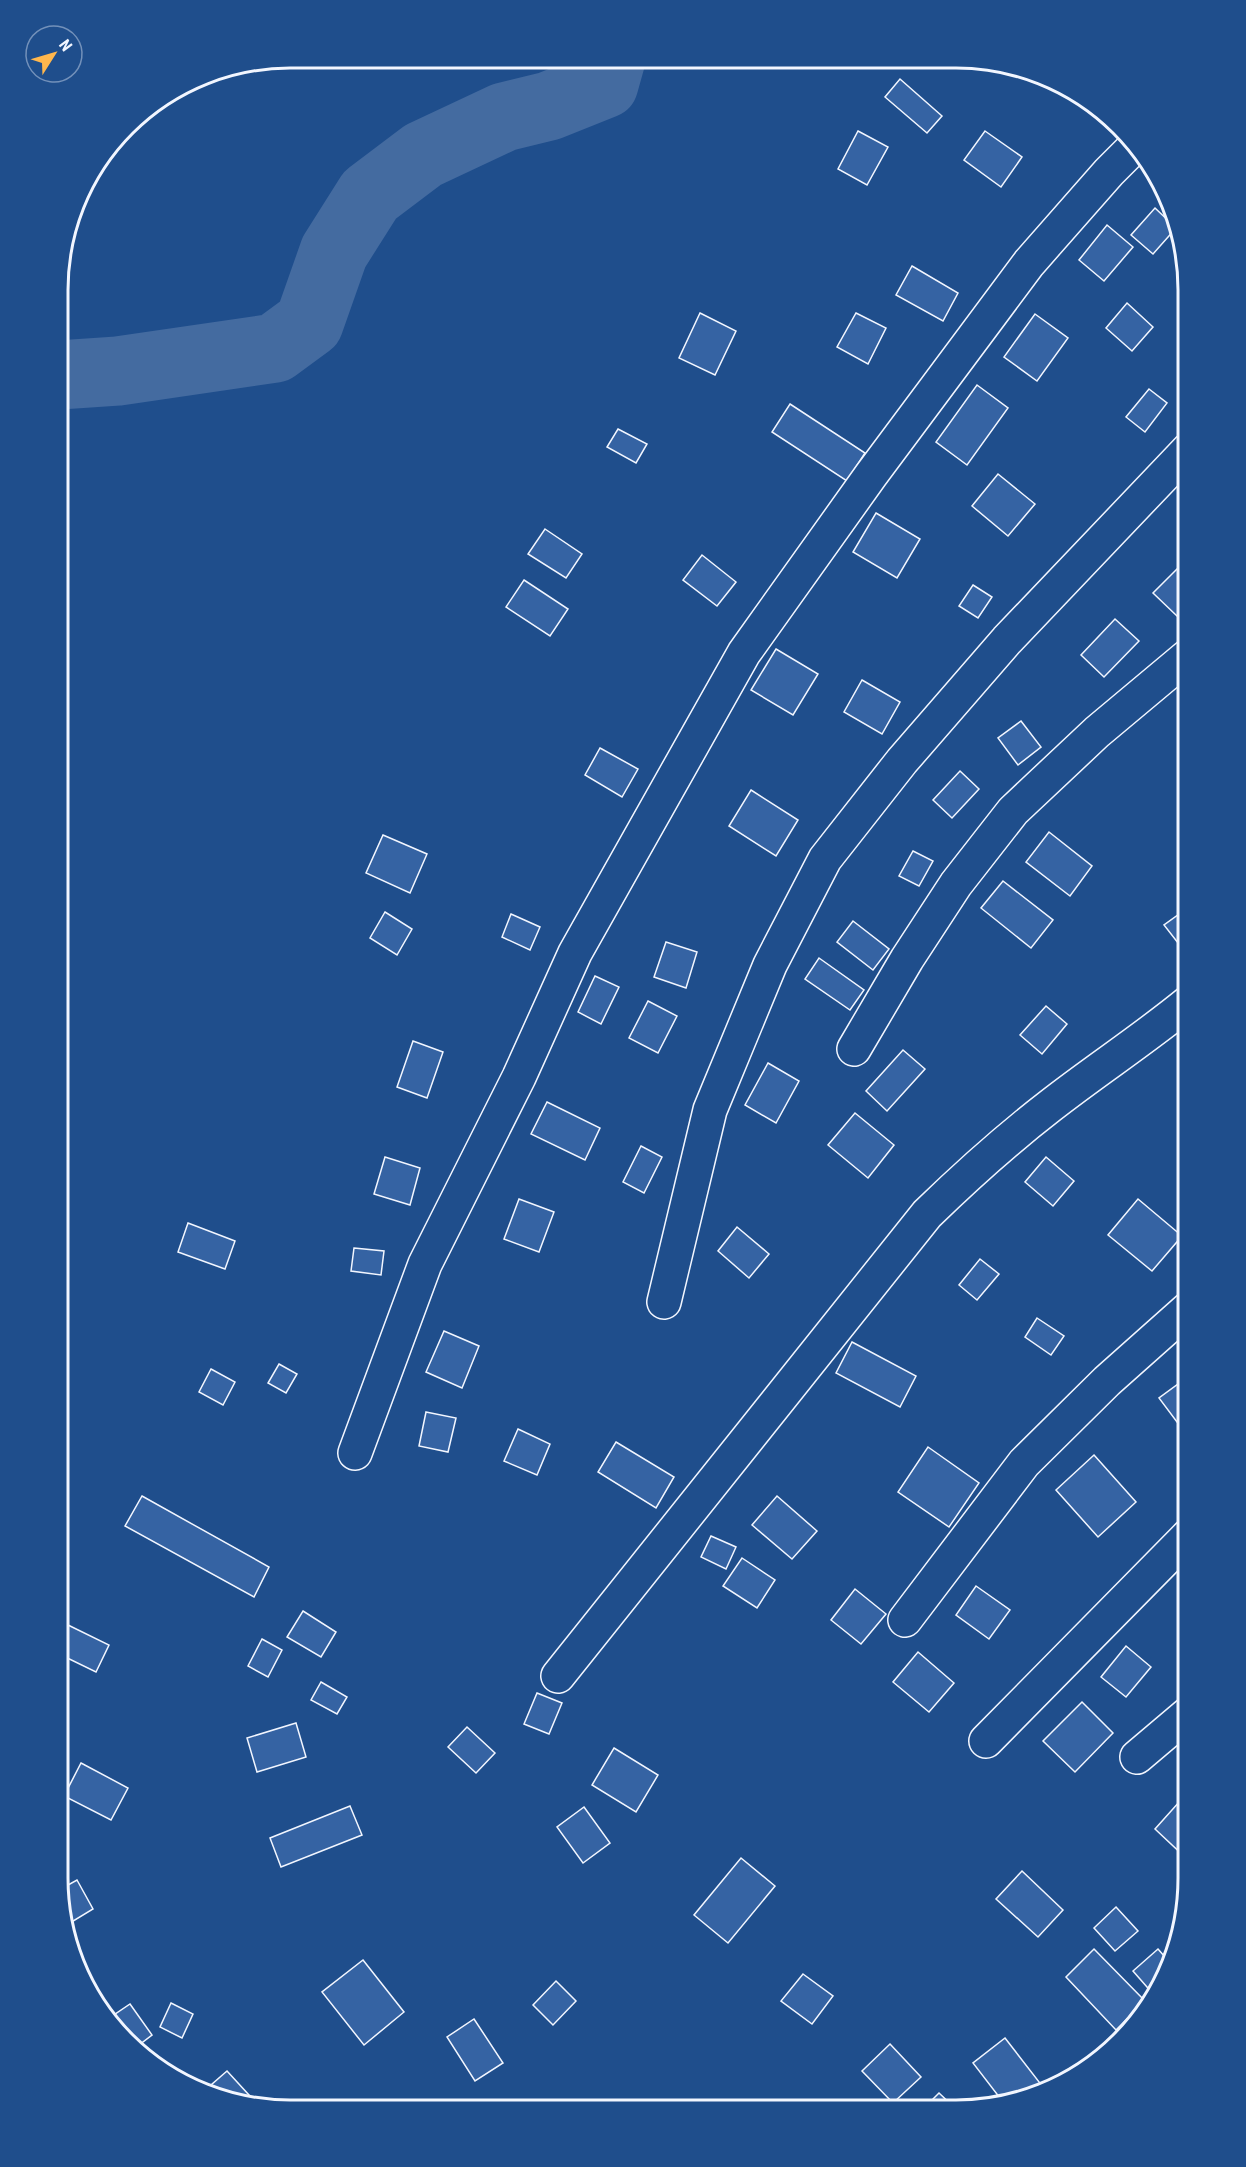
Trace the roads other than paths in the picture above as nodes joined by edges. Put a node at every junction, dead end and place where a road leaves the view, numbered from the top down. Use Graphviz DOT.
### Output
graph roads {
  1 [pos="1130,151"];
  2 [pos="1178,460"];
  3 [pos="1178,664"];
  4 [pos="1178,1011"];
  5 [pos="854,1048"];
  6 [pos="664,1302"];
  7 [pos="1178,1318"];
  8 [pos="355,1453"];
  9 [pos="1178,1546"];
  10 [pos="905,1620"];
  11 [pos="558,1676"];
  12 [pos="1178,1722"];
  13 [pos="986,1741"];
  14 [pos="1137,1757"];
  1 -- 8 [label="street"];
  2 -- 6 [label="street"];
  3 -- 5 [label="street"];
  4 -- 11 [label="street"];
  7 -- 10 [label="street"];
  9 -- 13 [label="street"];
  12 -- 14 [label="street"];
}
